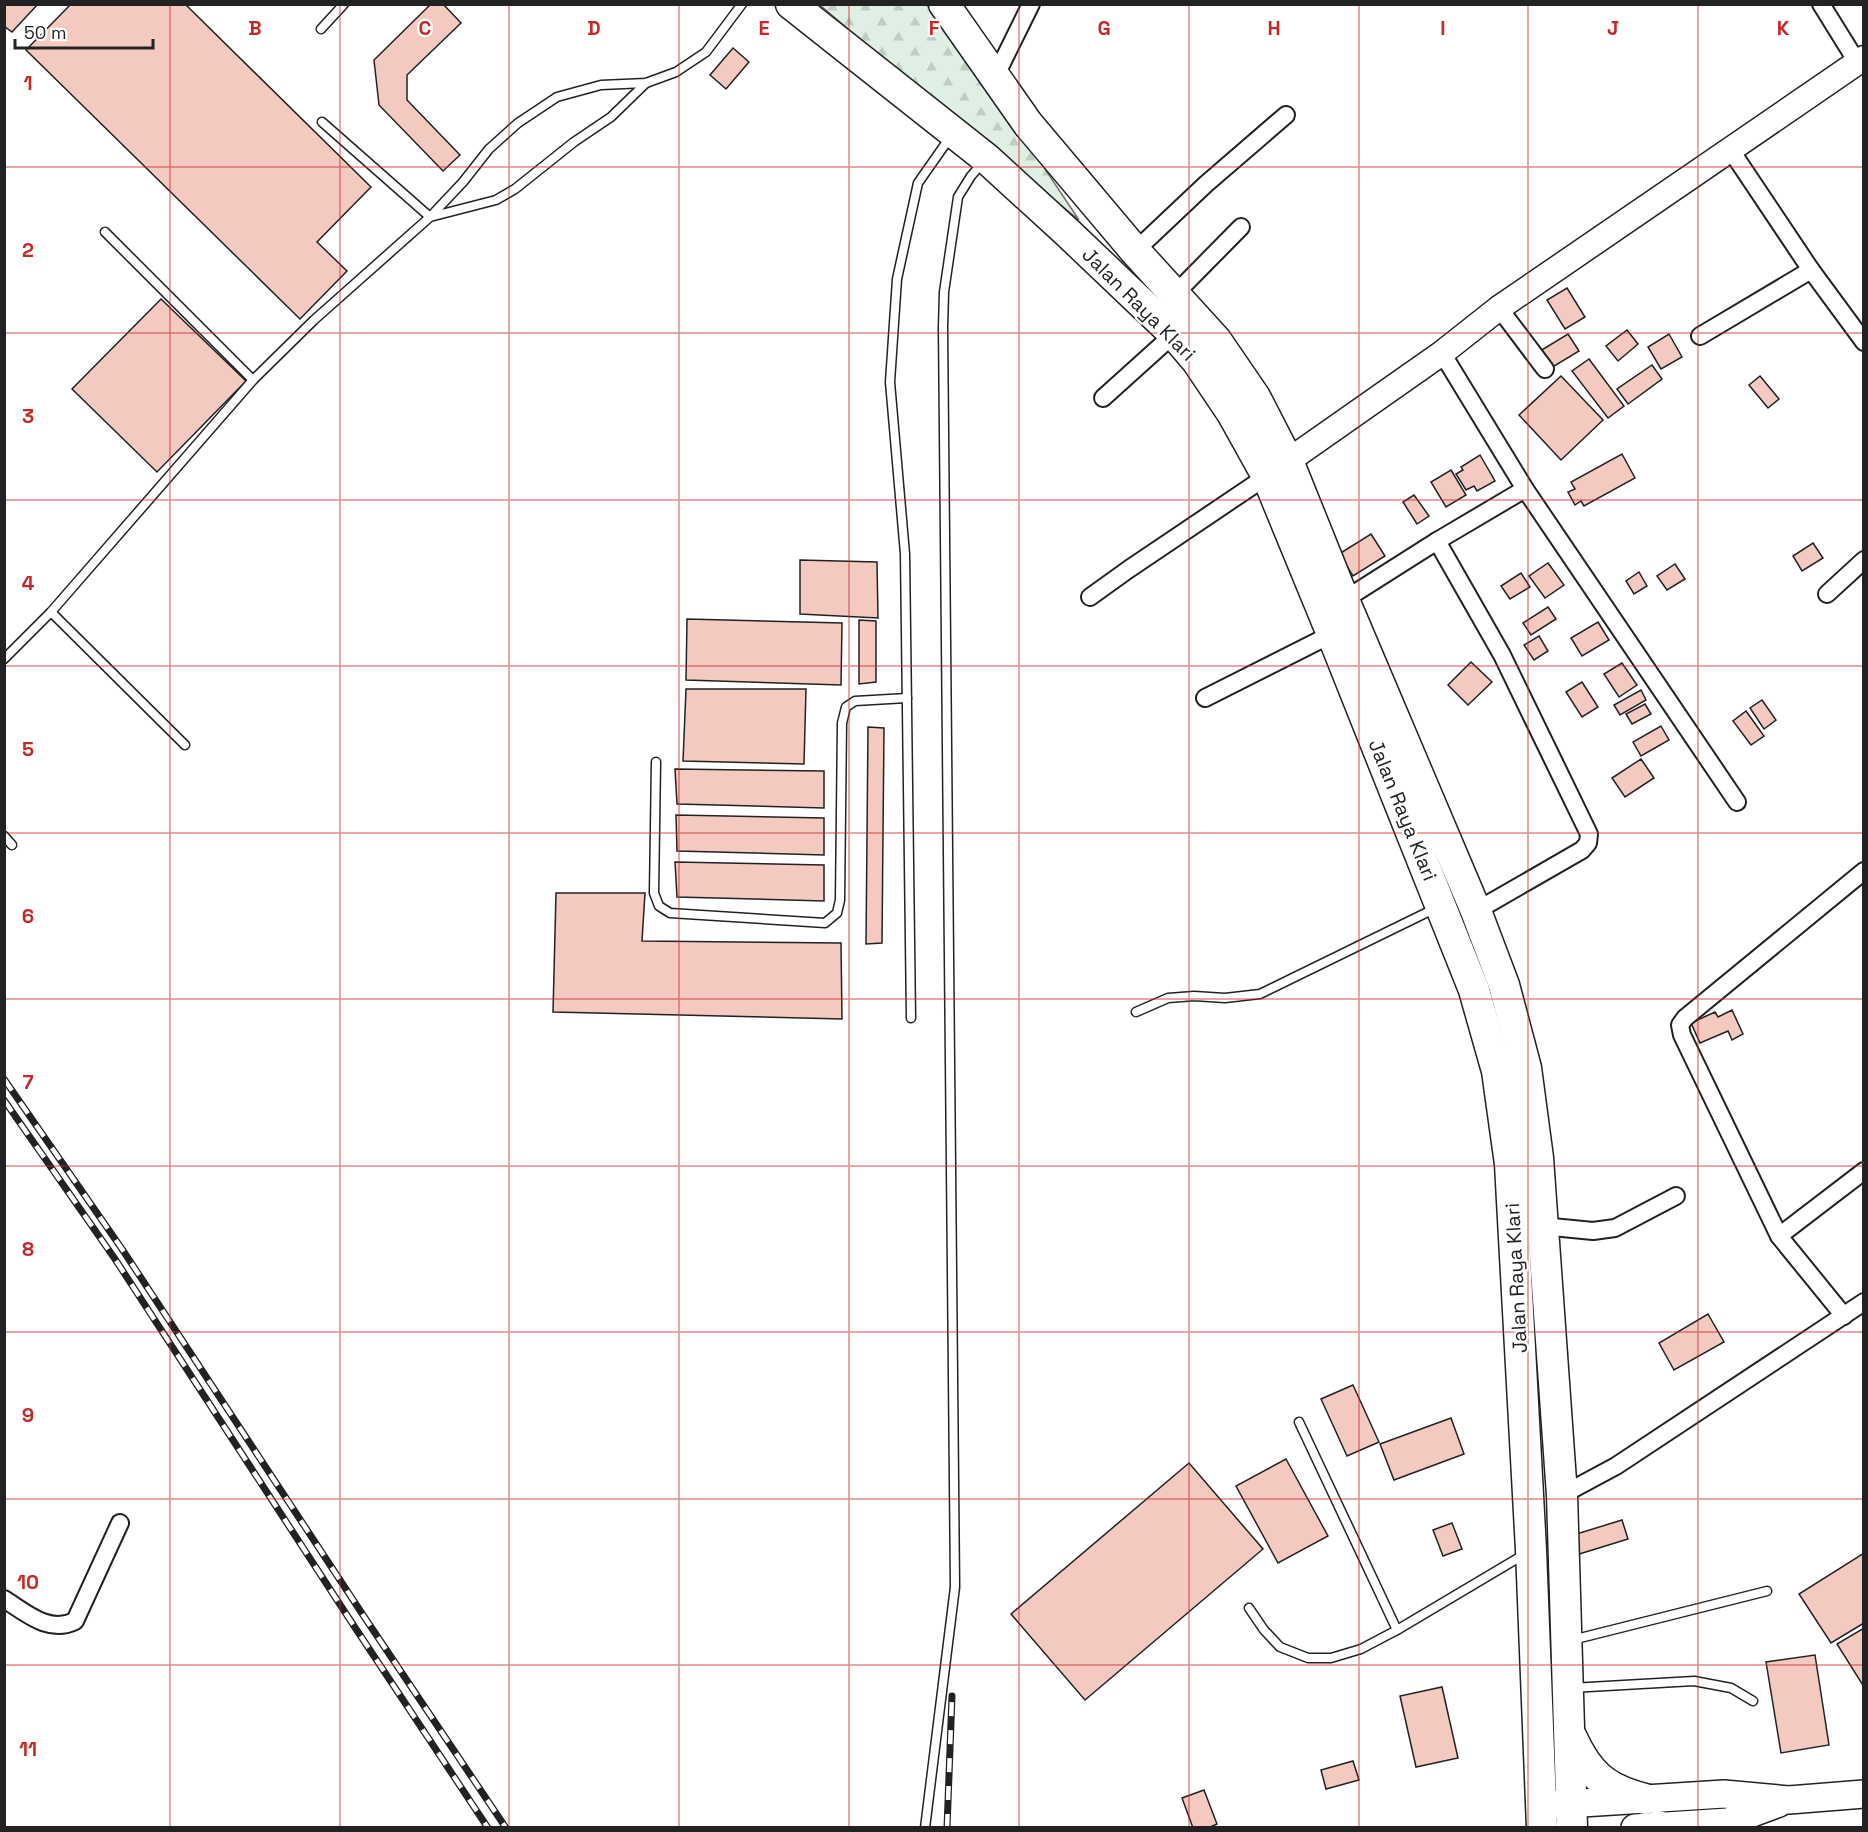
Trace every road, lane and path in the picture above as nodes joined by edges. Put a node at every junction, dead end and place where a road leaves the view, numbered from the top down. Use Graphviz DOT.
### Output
graph roads {
  1 [pos="344,4"];
  2 [pos="742,4"];
  3 [pos="791,4"];
  4 [pos="802,4"];
  5 [pos="944,4"];
  6 [pos="1030,4"];
  7 [pos="1821,4"];
  8 [pos="321,29"];
  9 [pos="1860,60"];
  10 [pos="995,77"];
  11 [pos="884,79"];
  12 [pos="646,83"];
  13 [pos="1286,115"];
  14 [pos="322,122"];
  15 [pos="953,134"];
  16 [pos="1730,149"];
  17 [pos="987,159"];
  18 [pos="430,217"];
  19 [pos="1241,227"];
  20 [pos="105,232"];
  21 [pos="1135,251"];
  22 [pos="1811,270"];
  23 [pos="1175,294"];
  24 [pos="1499,308"];
  25 [pos="1174,334"];
  26 [pos="1700,336"];
  27 [pos="1863,342"];
  28 [pos="1442,353"];
  29 [pos="1545,369"];
  30 [pos="253,380"];
  31 [pos="1103,398"];
  32 [pos="1278,468"];
  33 [pos="1525,489"];
  34 [pos="1437,541"];
  35 [pos="1863,560"];
  36 [pos="1827,594"];
  37 [pos="1090,597"];
  38 [pos="1344,600"];
  39 [pos="51,612"];
  40 [pos="1332,634"];
  41 [pos="4,659"];
  42 [pos="907,698"];
  43 [pos="1205,698"];
  44 [pos="185,745"];
  45 [pos="656,762"];
  46 [pos="1737,802"];
  47 [pos="4,836"];
  48 [pos="12,845"];
  49 [pos="1863,871"];
  50 [pos="1442,905"];
  51 [pos="1476,911"];
  52 [pos="1136,1012"];
  53 [pos="911,1018"];
  54 [pos="1863,1170"];
  55 [pos="1676,1196"];
  56 [pos="1542,1226"];
  57 [pos="1779,1236"];
  58 [pos="1862,1306"];
  59 [pos="1844,1316"];
  60 [pos="1299,1422"];
  61 [pos="1562,1495"];
  62 [pos="120,1523"];
  63 [pos="1531,1550"];
  64 [pos="1767,1591"];
  65 [pos="4,1599"];
  66 [pos="1249,1608"];
  67 [pos="1397,1630"];
  68 [pos="1565,1642"];
  69 [pos="1568,1688"];
  70 [pos="1753,1701"];
  71 [pos="1570,1734"];
  72 [pos="1863,1794"];
  73 [pos="1645,1799"];
  74 [pos="1789,1800"];
  75 [pos="1542,1816"];
  76 [pos="1572,1816"];
  77 [pos="925,1827"];
  78 [pos="1650,1827"];
  1 -- 8 [label="lane"];
  2 -- 12 [label="lane"];
  3 -- 11 [label="highway, Jalan Raya Klari"];
  4 -- 11 [label="highway"];
  5 -- 10 [label="highway, Jalan Raya Klari"];
  6 -- 10 [label="street"];
  7 -- 9 [label="street"];
  9 -- 16 [label="street"];
  10 -- 21 [label="highway, Jalan Raya Klari"];
  11 -- 15 [label="highway, Jalan Raya Klari"];
  12 -- 18 [label="lane"];
  12 -- 18 [label="lane"];
  13 -- 21 [label="street"];
  14 -- 18 [label="lane"];
  15 -- 17 [label="highway, Jalan Raya Klari"];
  15 -- 42 [label="lane"];
  16 -- 22 [label="street"];
  16 -- 24 [label="street"];
  17 -- 25 [label="highway, Jalan Raya Klari"];
  17 -- 77 [label="lane"];
  18 -- 30 [label="lane"];
  19 -- 23 [label="street"];
  20 -- 30 [label="lane"];
  21 -- 23 [label="highway, Jalan Raya Klari"];
  22 -- 26 [label="street"];
  22 -- 27 [label="street"];
  23 -- 32 [label="highway, Jalan Raya Klari"];
  24 -- 28 [label="street"];
  24 -- 29 [label="street"];
  25 -- 31 [label="street"];
  25 -- 32 [label="highway, Jalan Raya Klari"];
  28 -- 32 [label="street"];
  28 -- 33 [label="street"];
  30 -- 39 [label="lane"];
  32 -- 37 [label="street"];
  32 -- 38 [label="highway, Jalan Raya Klari"];
  32 -- 40 [label="highway, Jalan Raya Klari"];
  33 -- 34 [label="street"];
  33 -- 46 [label="street"];
  34 -- 38 [label="street"];
  34 -- 51 [label="street"];
  35 -- 36 [label="street"];
  38 -- 51 [label="highway, Jalan Raya Klari"];
  39 -- 41 [label="lane"];
  39 -- 44 [label="lane"];
  40 -- 43 [label="street"];
  40 -- 50 [label="highway, Jalan Raya Klari"];
  42 -- 45 [label="lane"];
  42 -- 53 [label="lane"];
  47 -- 48 [label="lane"];
  49 -- 57 [label="street"];
  50 -- 52 [label="lane"];
  50 -- 63 [label="highway, Jalan Raya Klari"];
  51 -- 56 [label="highway, Jalan Raya Klari"];
  54 -- 57 [label="street"];
  55 -- 56 [label="street"];
  56 -- 61 [label="highway, Jalan Raya Klari"];
  57 -- 59 [label="street"];
  58 -- 59 [label="street"];
  59 -- 61 [label="street"];
  60 -- 67 [label="lane"];
  61 -- 68 [label="highway, Jalan Raya Klari"];
  62 -- 65 [label="street"];
  63 -- 67 [label="lane"];
  63 -- 75 [label="highway, Jalan Raya Klari"];
  64 -- 68 [label="lane"];
  66 -- 67 [label="lane"];
  68 -- 69 [label="highway, Jalan Raya Klari"];
  69 -- 70 [label="lane"];
  69 -- 71 [label="highway, Jalan Raya Klari"];
  71 -- 73 [label="highway"];
  71 -- 76 [label="highway, Jalan Raya Klari"];
  72 -- 74 [label="main road"];
  73 -- 74 [label="main road"];
  73 -- 76 [label="main road"];
  74 -- 78 [label="main road"];
  75 -- 76 [label="main road"];
}
